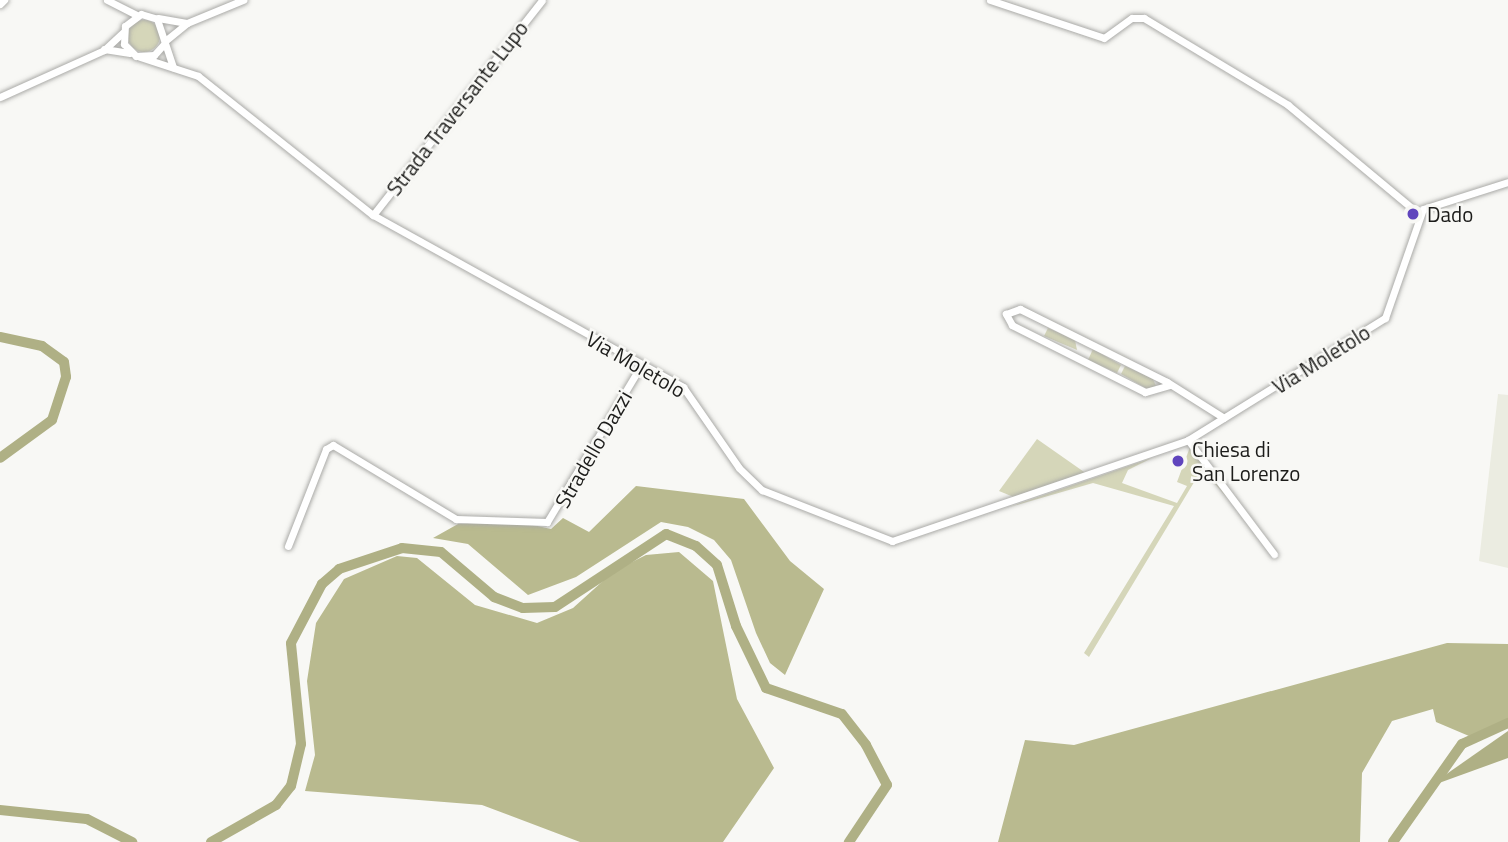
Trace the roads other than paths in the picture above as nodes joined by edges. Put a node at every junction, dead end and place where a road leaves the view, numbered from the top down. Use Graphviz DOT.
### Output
graph roads {
  1 [pos="107,0"];
  2 [pos="243,0"];
  3 [pos="541,0"];
  4 [pos="990,0"];
  5 [pos="118,9"];
  6 [pos="138,15"];
  7 [pos="155,17"];
  8 [pos="187,23"];
  9 [pos="122,29"];
  10 [pos="166,43"];
  11 [pos="104,50"];
  12 [pos="137,56"];
  13 [pos="173,67"];
  14 [pos="0,97"];
  15 [pos="1508,182"];
  16 [pos="1419,214"];
  17 [pos="373,215"];
  18 [pos="1087,342"];
  19 [pos="1078,359"];
  20 [pos="642,364"];
  21 [pos="1153,375"];
  22 [pos="1170,386"];
  23 [pos="1157,389"];
  24 [pos="1223,418"];
  25 [pos="1188,440"];
  26 [pos="288,545"];
  27 [pos="1274,554"];
  1 -- 5 [label="street"];
  2 -- 8 [label="street"];
  3 -- 17 [label="street, Strada Traversante Lupo"];
  4 -- 16 [label="street"];
  5 -- 6 [label="street"];
  5 -- 9 [label="street"];
  6 -- 7 [label="street"];
  6 -- 9 [label="street"];
  7 -- 8 [label="street"];
  7 -- 10 [label="street"];
  8 -- 10 [label="street"];
  9 -- 11 [label="street"];
  9 -- 12 [label="street"];
  10 -- 12 [label="street"];
  10 -- 13 [label="street"];
  11 -- 12 [label="street, Via Moletolo"];
  11 -- 14 [label="street"];
  12 -- 13 [label="street, Via Moletolo"];
  13 -- 17 [label="street, Via Moletolo"];
  15 -- 16 [label="street"];
  16 -- 24 [label="street, Via Moletolo"];
  17 -- 20 [label="street, Via Moletolo"];
  18 -- 19 [label="street"];
  18 -- 19 [label="street"];
  18 -- 21 [label="street"];
  19 -- 23 [label="street"];
  20 -- 25 [label="street, Via Moletolo"];
  20 -- 26 [label="street, Stradello Dazzi"];
  21 -- 22 [label="street"];
  21 -- 23 [label="street"];
  22 -- 23 [label="street"];
  22 -- 24 [label="street"];
  24 -- 25 [label="street, Via Moletolo"];
  25 -- 27 [label="street"];
}
